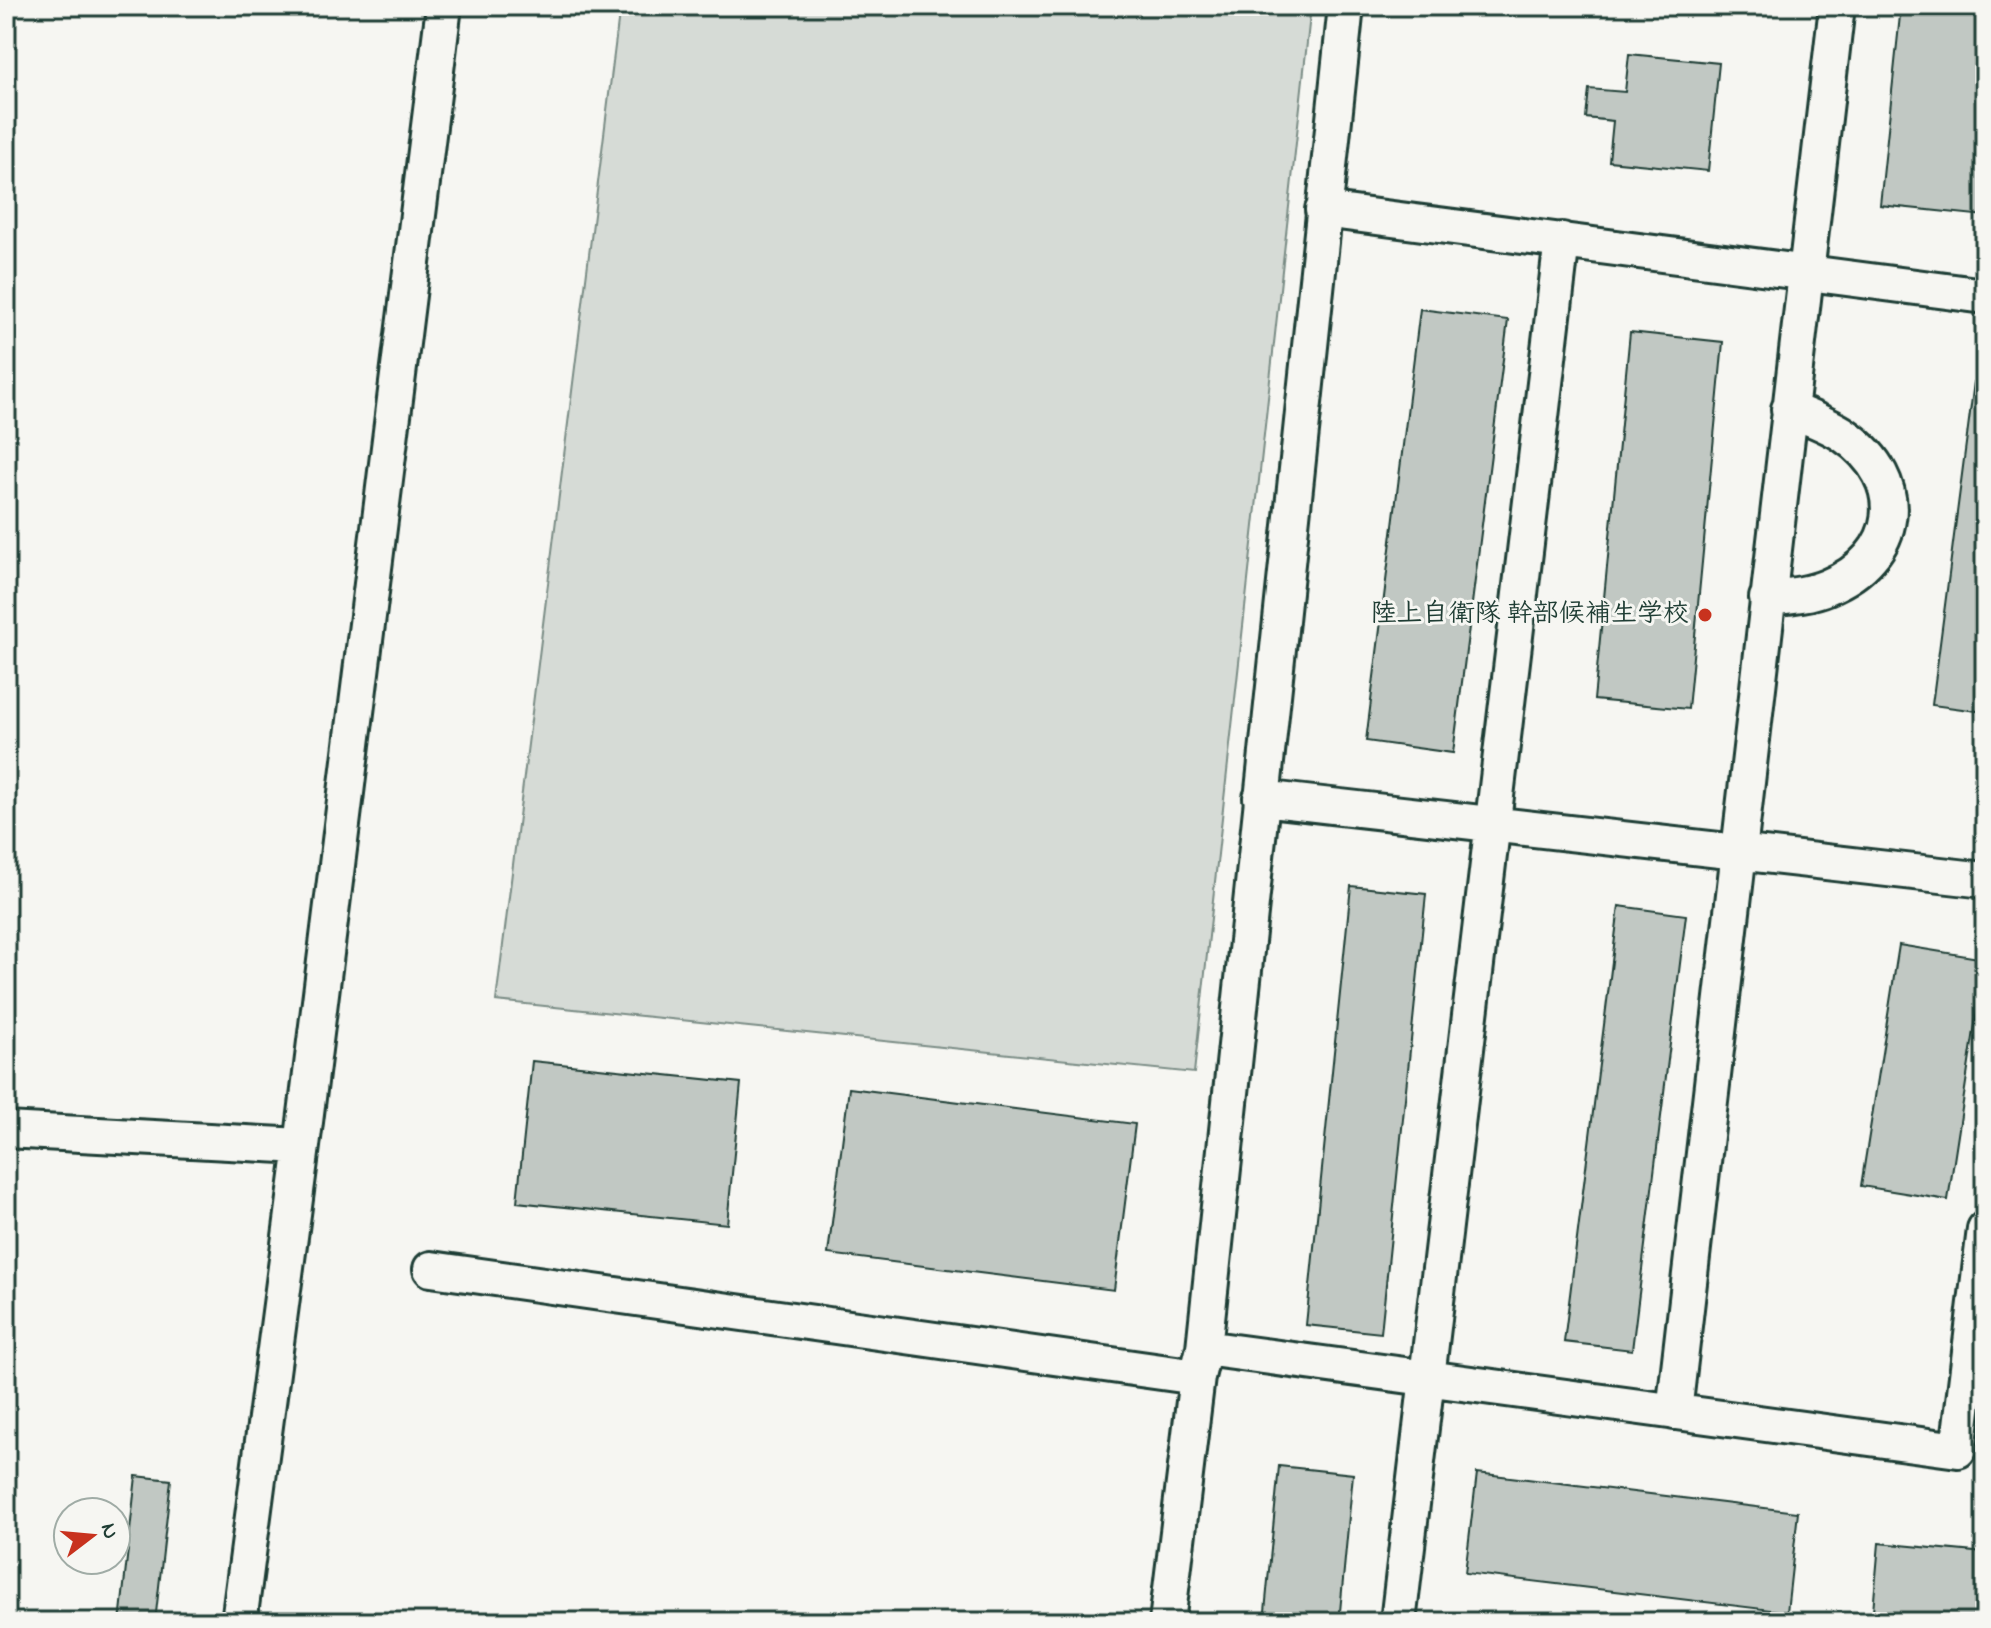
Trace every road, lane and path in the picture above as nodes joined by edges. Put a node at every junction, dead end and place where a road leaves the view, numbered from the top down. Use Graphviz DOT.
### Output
graph roads {
  1 [pos="444,6"];
  2 [pos="1346,6"];
  3 [pos="1837,6"];
  4 [pos="1323,210"];
  5 [pos="1562,240"];
  6 [pos="1804,273"];
  7 [pos="1985,296"];
  8 [pos="1789,409"];
  9 [pos="1767,598"];
  10 [pos="1261,798"];
  11 [pos="1494,824"];
  12 [pos="1738,852"];
  13 [pos="1985,880"];
  14 [pos="6,1130"];
  15 [pos="302,1146"];
  16 [pos="1985,1229"];
  17 [pos="431,1269"];
  18 [pos="1201,1362"];
  19 [pos="1428,1378"];
  20 [pos="1674,1412"];
  21 [pos="239,1622"];
  22 [pos="1167,1622"];
  23 [pos="1398,1622"];
  1 -- 15 [label="street"];
  2 -- 4 [label="street"];
  3 -- 6 [label="street"];
  4 -- 5 [label="street"];
  4 -- 10 [label="street"];
  5 -- 6 [label="street"];
  5 -- 11 [label="street"];
  6 -- 7 [label="street"];
  6 -- 8 [label="street"];
  8 -- 9 [label="street"];
  8 -- 9 [label="street"];
  9 -- 12 [label="street"];
  10 -- 11 [label="street"];
  10 -- 18 [label="street"];
  11 -- 12 [label="street"];
  11 -- 19 [label="street"];
  12 -- 13 [label="street"];
  12 -- 20 [label="street"];
  14 -- 15 [label="street"];
  15 -- 21 [label="street"];
  16 -- 20 [label="street"];
  17 -- 18 [label="street"];
  18 -- 19 [label="street"];
  18 -- 22 [label="street"];
  19 -- 20 [label="street"];
  19 -- 23 [label="street"];
}
